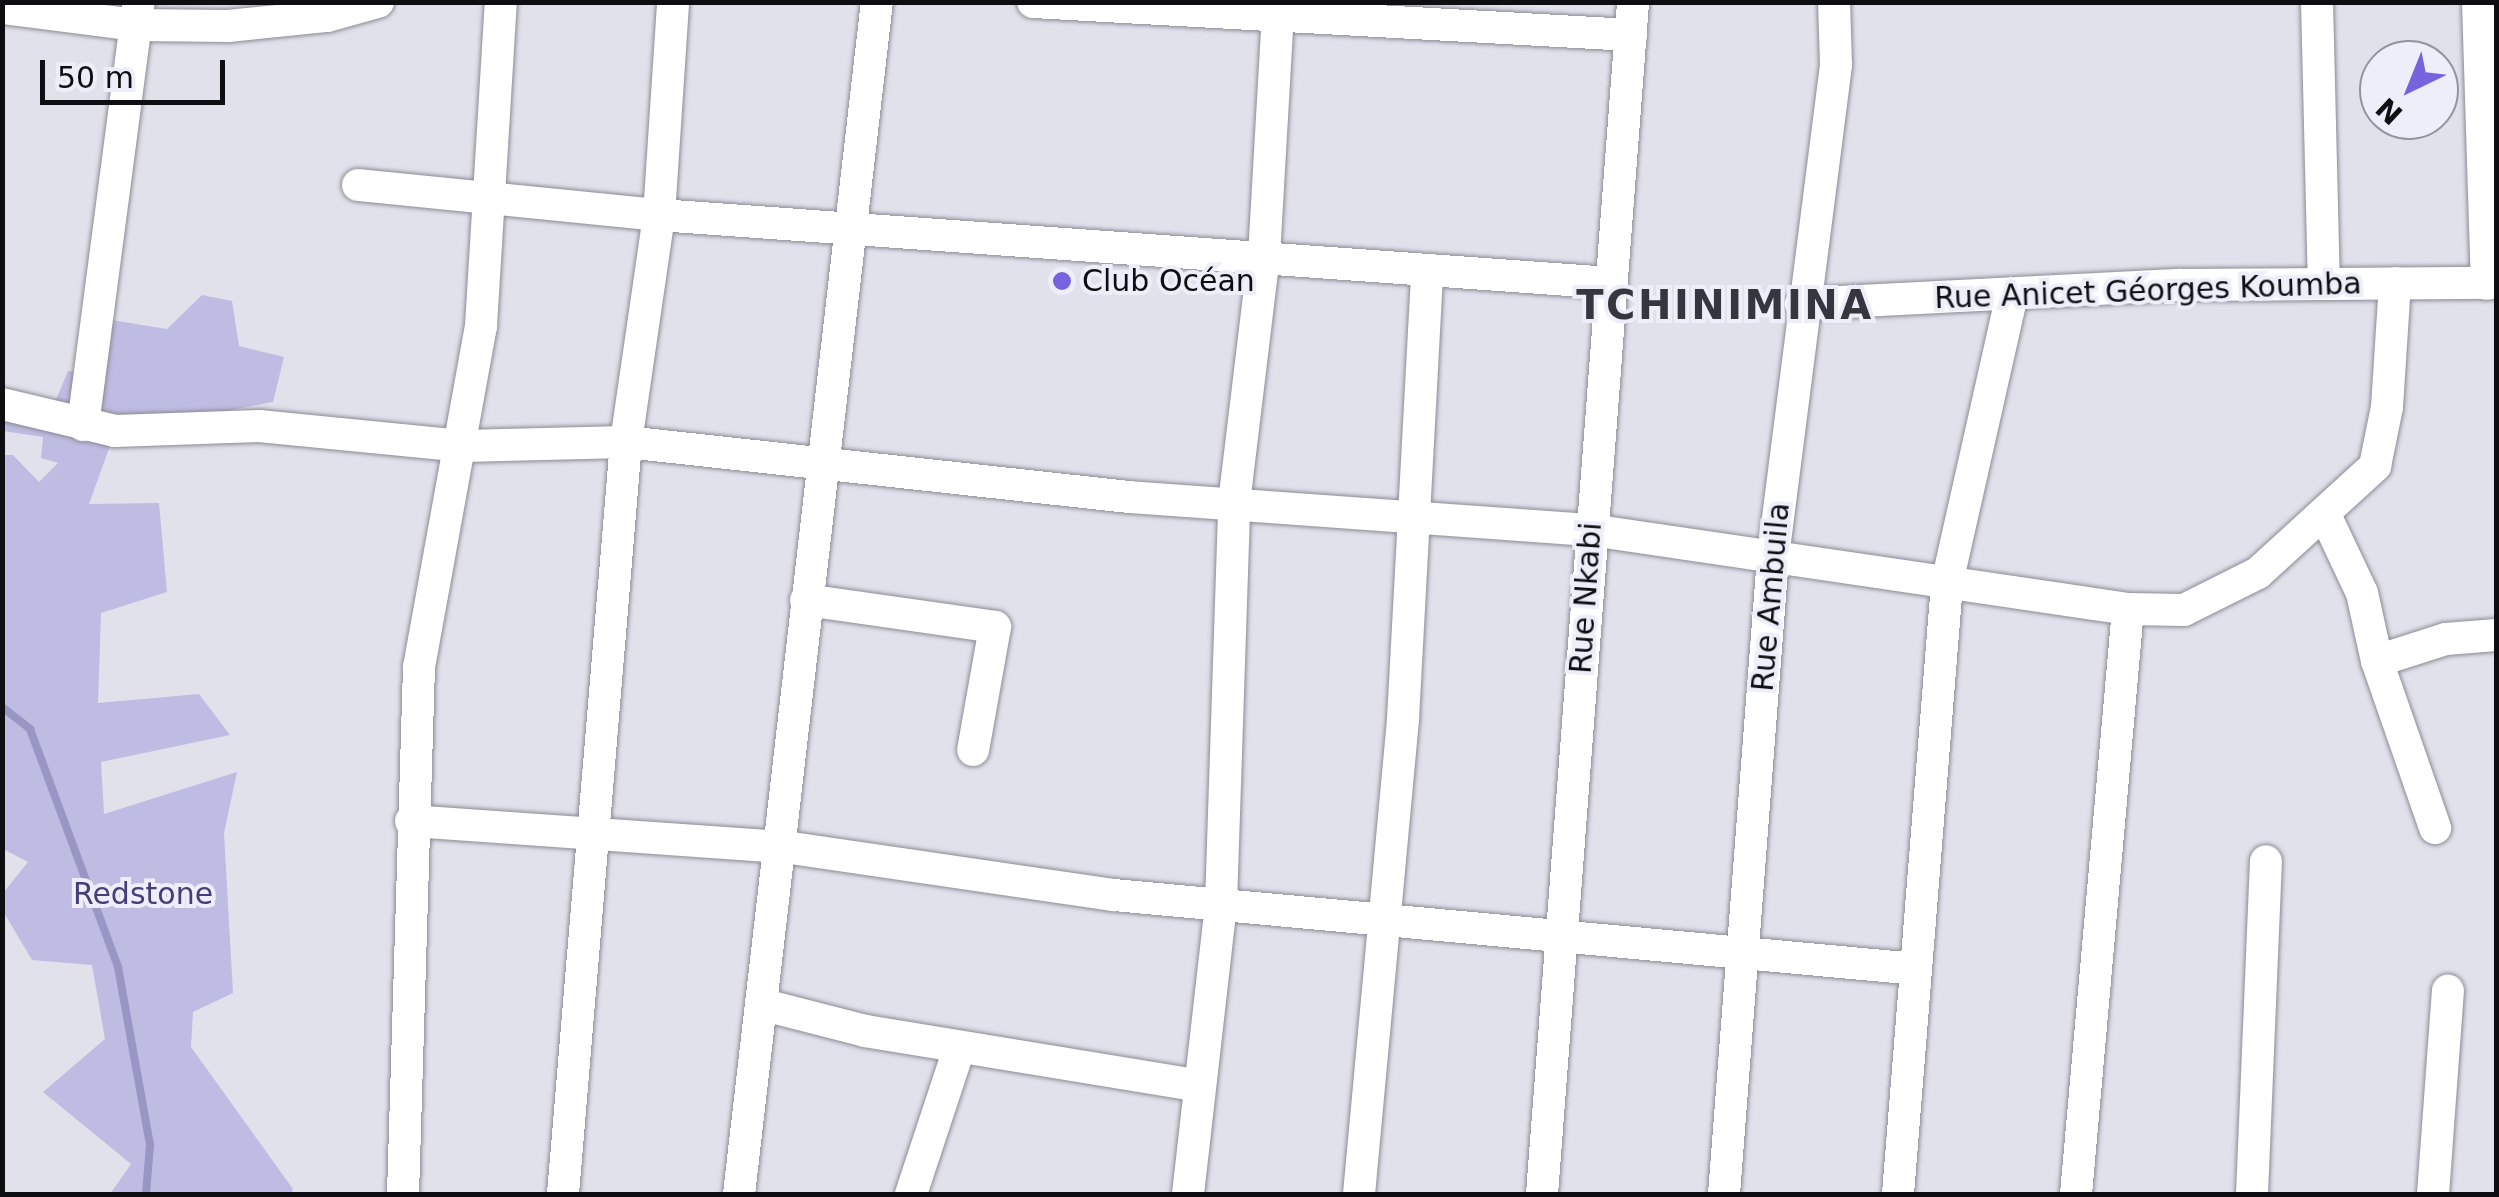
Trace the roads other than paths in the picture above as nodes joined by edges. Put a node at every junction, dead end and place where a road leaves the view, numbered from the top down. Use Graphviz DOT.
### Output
graph roads {
  1 [pos="378,2"];
  2 [pos="500,2"];
  3 [pos="672,2"];
  4 [pos="878,2"];
  5 [pos="1033,2"];
  6 [pos="1834,2"];
  7 [pos="2317,2"];
  8 [pos="2,8"];
  9 [pos="2484,8"];
  10 [pos="1233,10"];
  11 [pos="138,14"];
  12 [pos="1278,16"];
  13 [pos="1632,19"];
  14 [pos="358,185"];
  15 [pos="490,198"];
  16 [pos="659,215"];
  17 [pos="855,224"];
  18 [pos="1264,256"];
  19 [pos="1427,271"];
  20 [pos="1610,284"];
  21 [pos="2324,284"];
  22 [pos="2395,284"];
  23 [pos="2492,284"];
  24 [pos="2012,294"];
  25 [pos="1801,304"];
  26 [pos="2,404"];
  27 [pos="83,425"];
  28 [pos="626,442"];
  29 [pos="464,446"];
  30 [pos="820,462"];
  31 [pos="1234,503"];
  32 [pos="1413,516"];
  33 [pos="2326,517"];
  34 [pos="1591,530"];
  35 [pos="1773,556"];
  36 [pos="1947,583"];
  37 [pos="806,600"];
  38 [pos="2128,609"];
  39 [pos="2496,635"];
  40 [pos="2377,662"];
  41 [pos="974,750"];
  42 [pos="411,821"];
  43 [pos="2436,828"];
  44 [pos="595,832"];
  45 [pos="784,847"];
  46 [pos="2266,861"];
  47 [pos="1221,904"];
  48 [pos="1383,920"];
  49 [pos="1564,933"];
  50 [pos="1742,951"];
  51 [pos="1916,969"];
  52 [pos="2448,992"];
  53 [pos="764,1004"];
  54 [pos="959,1048"];
  55 [pos="1200,1086"];
  56 [pos="404,1194"];
  57 [pos="563,1194"];
  58 [pos="740,1194"];
  59 [pos="911,1194"];
  60 [pos="1188,1194"];
  61 [pos="1359,1194"];
  62 [pos="1542,1194"];
  63 [pos="1724,1194"];
  64 [pos="1898,1194"];
  65 [pos="2076,1194"];
  66 [pos="2252,1194"];
  67 [pos="2433,1194"];
  1 -- 11 [label="street"];
  2 -- 15 [label="street"];
  3 -- 16 [label="street"];
  4 -- 17 [label="street"];
  5 -- 10 [label="street"];
  6 -- 25 [label="street, Rue Ambuila"];
  7 -- 21 [label="street"];
  8 -- 11 [label="street"];
  9 -- 23 [label="street"];
  10 -- 12 [label="street"];
  11 -- 27 [label="street"];
  12 -- 13 [label="street"];
  12 -- 18 [label="street"];
  13 -- 20 [label="street, Rue Nkabi"];
  14 -- 15 [label="street"];
  15 -- 16 [label="street"];
  15 -- 29 [label="street"];
  16 -- 17 [label="street"];
  16 -- 28 [label="street"];
  17 -- 18 [label="street"];
  17 -- 30 [label="street"];
  18 -- 19 [label="street"];
  18 -- 31 [label="street"];
  19 -- 20 [label="street"];
  19 -- 32 [label="street"];
  20 -- 34 [label="street, Rue Nkabi"];
  21 -- 22 [label="street, Rue Anicet Géorges Koumba"];
  21 -- 24 [label="street, Rue Anicet Géorges Koumba"];
  22 -- 23 [label="street, Rue Anicet Géorges Koumba"];
  22 -- 33 [label="street"];
  24 -- 25 [label="street, Rue Anicet Géorges Koumba"];
  24 -- 36 [label="street"];
  25 -- 35 [label="street, Rue Ambuila"];
  26 -- 27 [label="street"];
  27 -- 29 [label="street"];
  28 -- 29 [label="street"];
  28 -- 30 [label="street"];
  28 -- 44 [label="street"];
  29 -- 42 [label="street"];
  30 -- 31 [label="street"];
  30 -- 37 [label="street"];
  31 -- 32 [label="street"];
  31 -- 47 [label="street"];
  32 -- 34 [label="street"];
  32 -- 48 [label="street"];
  33 -- 38 [label="street"];
  33 -- 40 [label="street"];
  34 -- 35 [label="street"];
  34 -- 49 [label="street, Rue Nkabi"];
  35 -- 36 [label="street"];
  35 -- 50 [label="street, Rue Ambuila"];
  36 -- 38 [label="street"];
  36 -- 51 [label="street"];
  37 -- 41 [label="street"];
  37 -- 45 [label="street"];
  38 -- 65 [label="street"];
  39 -- 40 [label="street"];
  40 -- 43 [label="street"];
  42 -- 44 [label="street"];
  42 -- 56 [label="street"];
  44 -- 45 [label="street"];
  44 -- 57 [label="street"];
  45 -- 47 [label="street"];
  45 -- 53 [label="street"];
  46 -- 66 [label="street"];
  47 -- 48 [label="street"];
  47 -- 55 [label="street"];
  48 -- 49 [label="street"];
  48 -- 61 [label="street"];
  49 -- 50 [label="street"];
  49 -- 62 [label="street, Rue Nkabi"];
  50 -- 51 [label="street"];
  50 -- 63 [label="street, Rue Ambuila"];
  51 -- 64 [label="street"];
  52 -- 67 [label="street"];
  53 -- 54 [label="street"];
  53 -- 58 [label="street"];
  54 -- 55 [label="street"];
  54 -- 59 [label="street"];
  55 -- 60 [label="street"];
}
